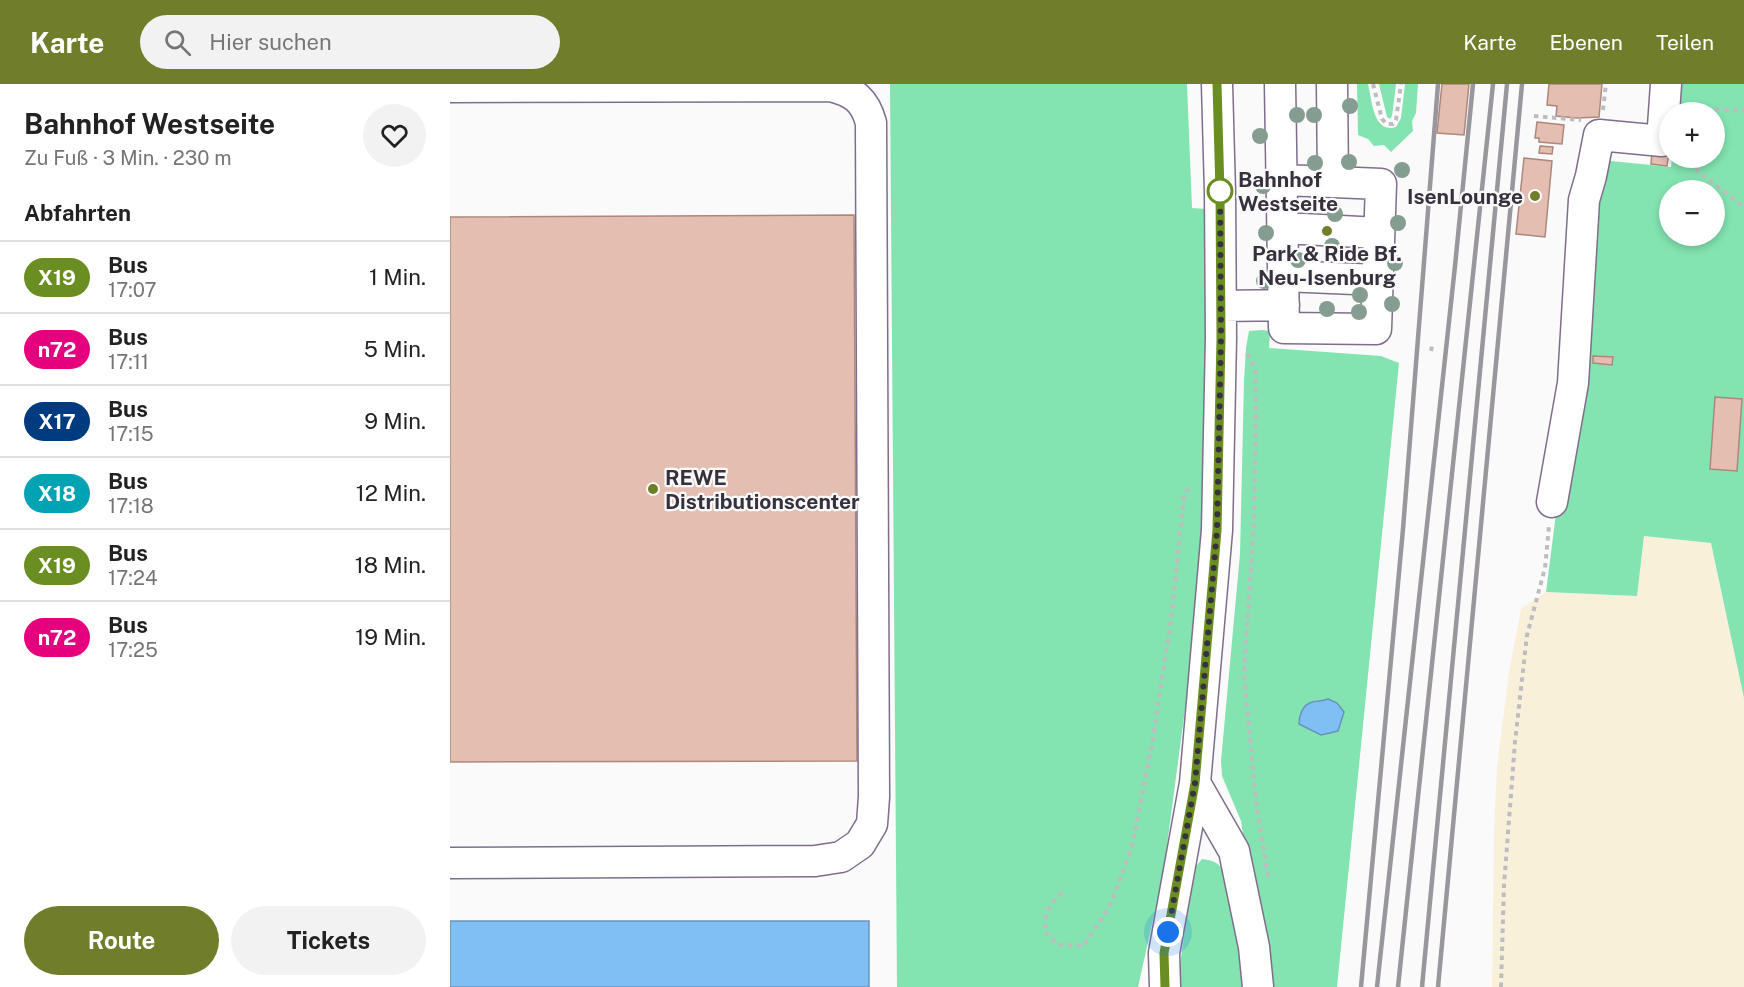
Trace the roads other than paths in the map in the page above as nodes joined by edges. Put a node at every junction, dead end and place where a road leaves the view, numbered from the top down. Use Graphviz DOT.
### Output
graph roads {
  1 [pos="1217,84"];
  2 [pos="1280,84"];
  3 [pos="1332,84"];
  4 [pos="450,87"];
  5 [pos="1659,147"];
  6 [pos="1282,180"];
  7 [pos="1333,182"];
  8 [pos="1283,228"];
  9 [pos="1379,233"];
  10 [pos="1378,280"];
  11 [pos="1284,292"];
  12 [pos="1220,300"];
  13 [pos="1552,502"];
  14 [pos="1195,783"];
  15 [pos="450,862"];
  16 [pos="1164,953"];
  17 [pos="1150,987"];
  18 [pos="1165,987"];
  19 [pos="1258,987"];
  1 -- 12 [label="street"];
  2 -- 6 [label="street"];
  3 -- 7 [label="street"];
  4 -- 15 [label="street"];
  5 -- 13 [label="street"];
  6 -- 7 [label="street"];
  6 -- 8 [label="street"];
  7 -- 9 [label="street"];
  8 -- 9 [label="street"];
  8 -- 11 [label="street"];
  9 -- 10 [label="street"];
  10 -- 11 [label="street"];
  10 -- 11 [label="street"];
  11 -- 12 [label="street"];
  12 -- 14 [label="street"];
  14 -- 16 [label="street"];
  14 -- 19 [label="street"];
  16 -- 17 [label="street"];
  16 -- 18 [label="street"];
}
